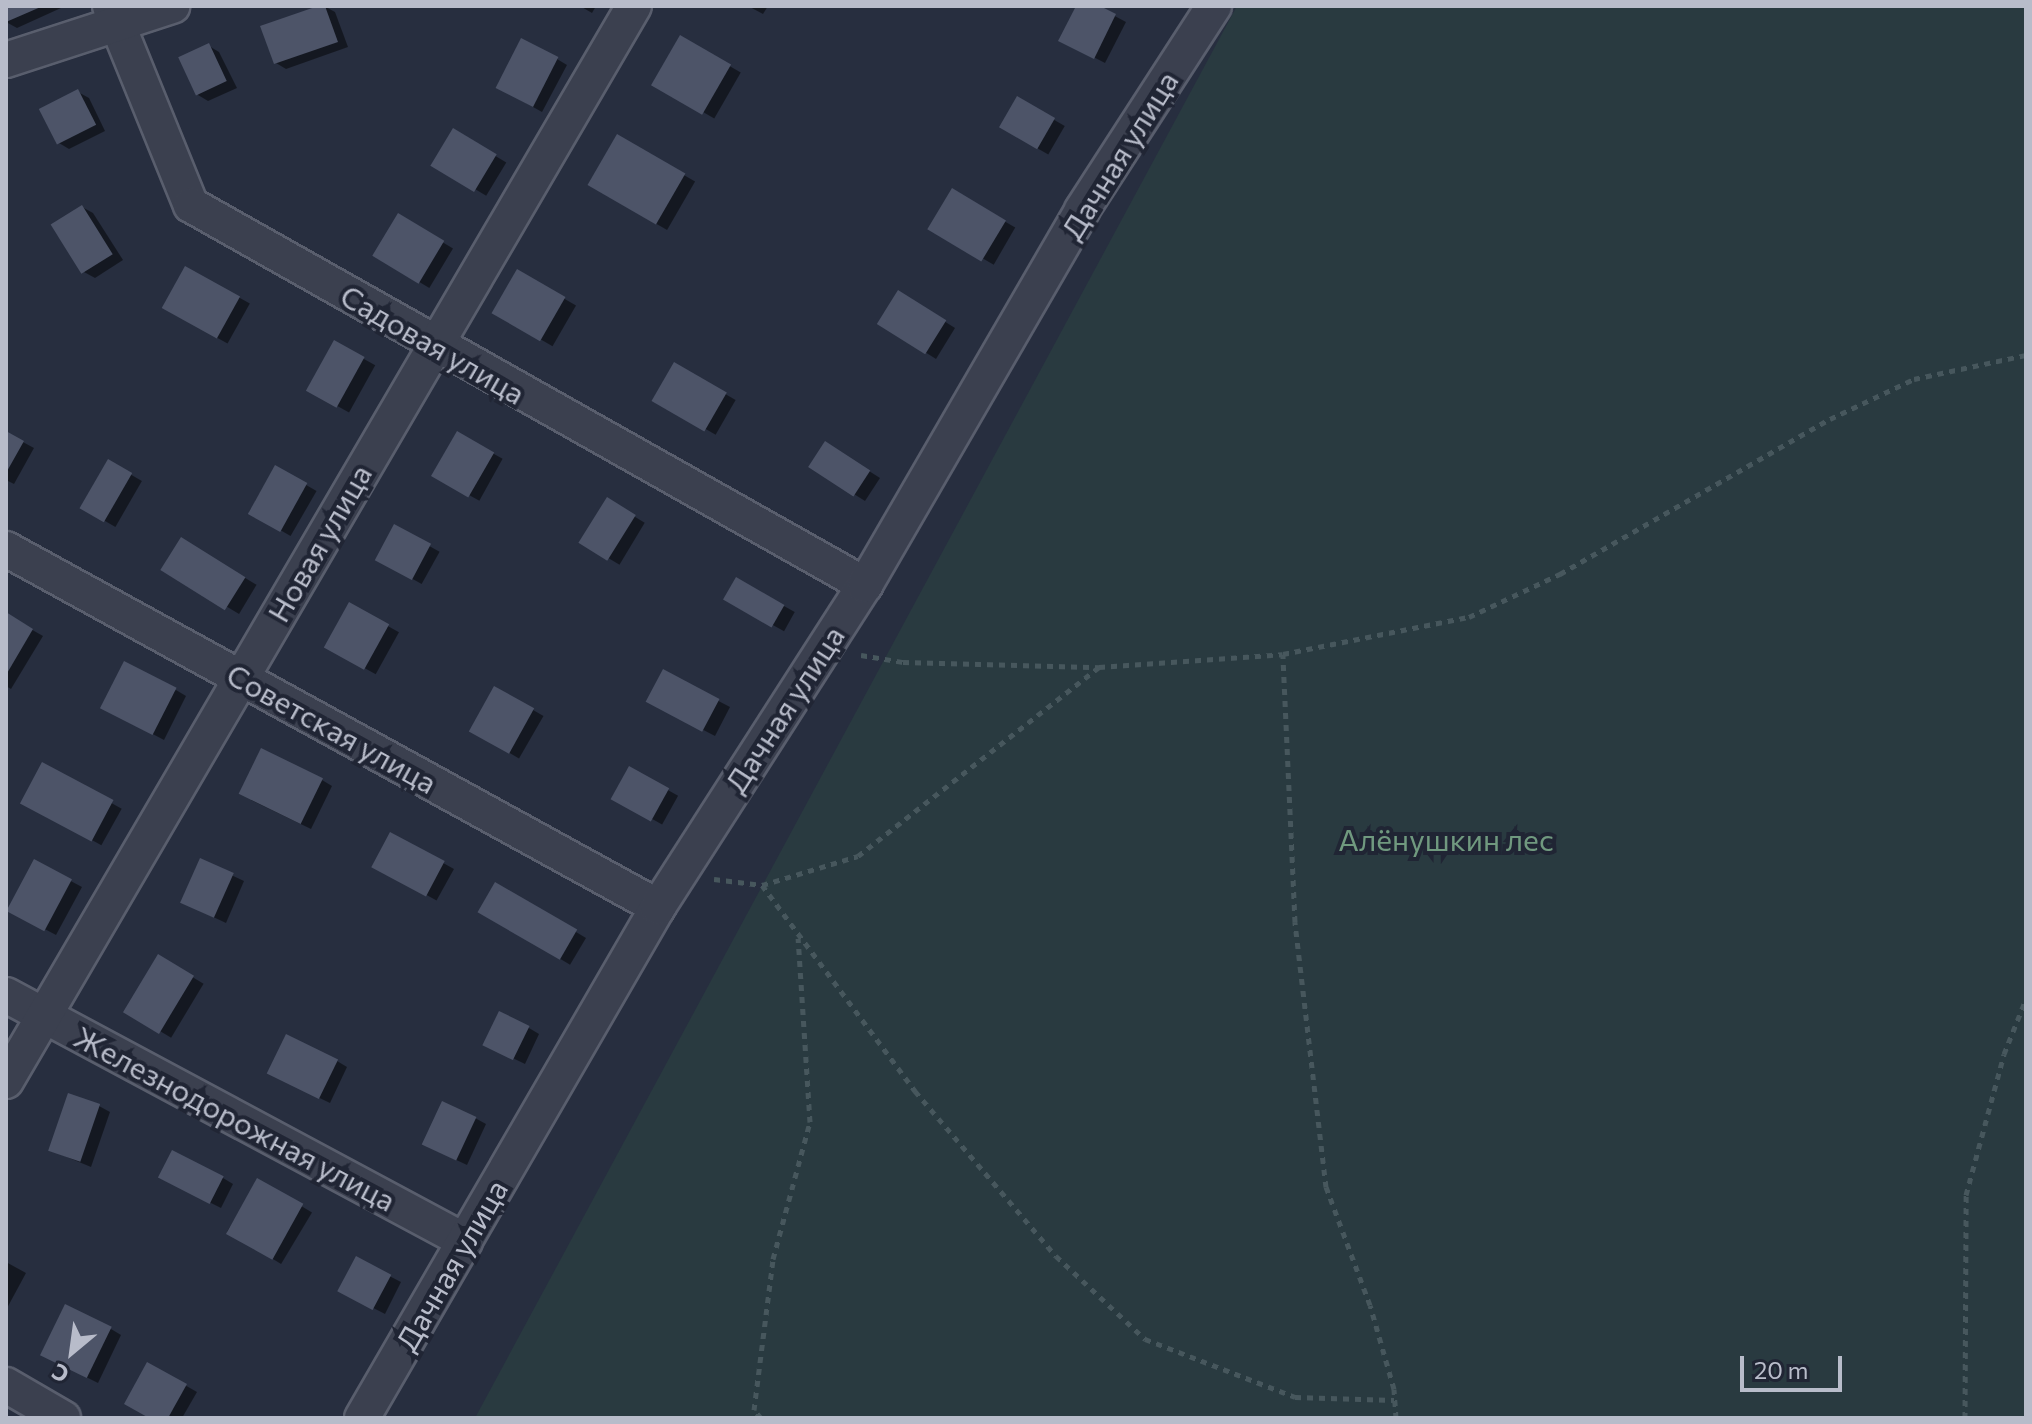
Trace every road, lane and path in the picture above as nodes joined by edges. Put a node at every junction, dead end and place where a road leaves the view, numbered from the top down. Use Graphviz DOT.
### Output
graph roads {
  1 [pos="172,6"];
  2 [pos="634,6"];
  3 [pos="1214,6"];
  4 [pos="113,15"];
  5 [pos="6,60"];
  6 [pos="435,345"];
  7 [pos="2026,355"];
  8 [pos="6,549"];
  9 [pos="865,585"];
  10 [pos="821,648"];
  11 [pos="1283,654"];
  12 [pos="1099,667"];
  13 [pos="239,678"];
  14 [pos="679,875"];
  15 [pos="762,885"];
  16 [pos="658,907"];
  17 [pos="798,937"];
  18 [pos="6,995"];
  19 [pos="2026,999"];
  20 [pos="44,1016"];
  21 [pos="6,1081"];
  22 [pos="465,1241"];
  23 [pos="6,1385"];
  24 [pos="1395,1400"];
  25 [pos="63,1418"];
  26 [pos="362,1418"];
  27 [pos="761,1418"];
  28 [pos="1396,1418"];
  29 [pos="1965,1418"];
  1 -- 4 [label="street"];
  2 -- 6 [label="street, Новая улица"];
  3 -- 9 [label="street, Дачная улица"];
  4 -- 5 [label="street"];
  4 -- 6 [label="street, Садовая улица"];
  6 -- 9 [label="street, Садовая улица"];
  6 -- 13 [label="street, Новая улица"];
  7 -- 11 [label="path"];
  8 -- 13 [label="street, Советская улица"];
  9 -- 10 [label="street, Дачная улица"];
  10 -- 12 [label="path"];
  10 -- 14 [label="street, Дачная улица"];
  11 -- 12 [label="path"];
  11 -- 24 [label="path"];
  12 -- 15 [label="path"];
  13 -- 16 [label="street, Советская улица"];
  13 -- 20 [label="street, Новая улица"];
  14 -- 15 [label="path"];
  14 -- 16 [label="street, Дачная улица"];
  15 -- 17 [label="path"];
  16 -- 22 [label="street, Дачная улица"];
  17 -- 24 [label="path"];
  17 -- 27 [label="path"];
  18 -- 20 [label="street, Железнодорожная улица"];
  19 -- 29 [label="path"];
  20 -- 21 [label="street, Новая улица"];
  20 -- 22 [label="street, Железнодорожная улица"];
  22 -- 26 [label="street, Дачная улица"];
  23 -- 25 [label="street"];
  24 -- 28 [label="path"];
}
